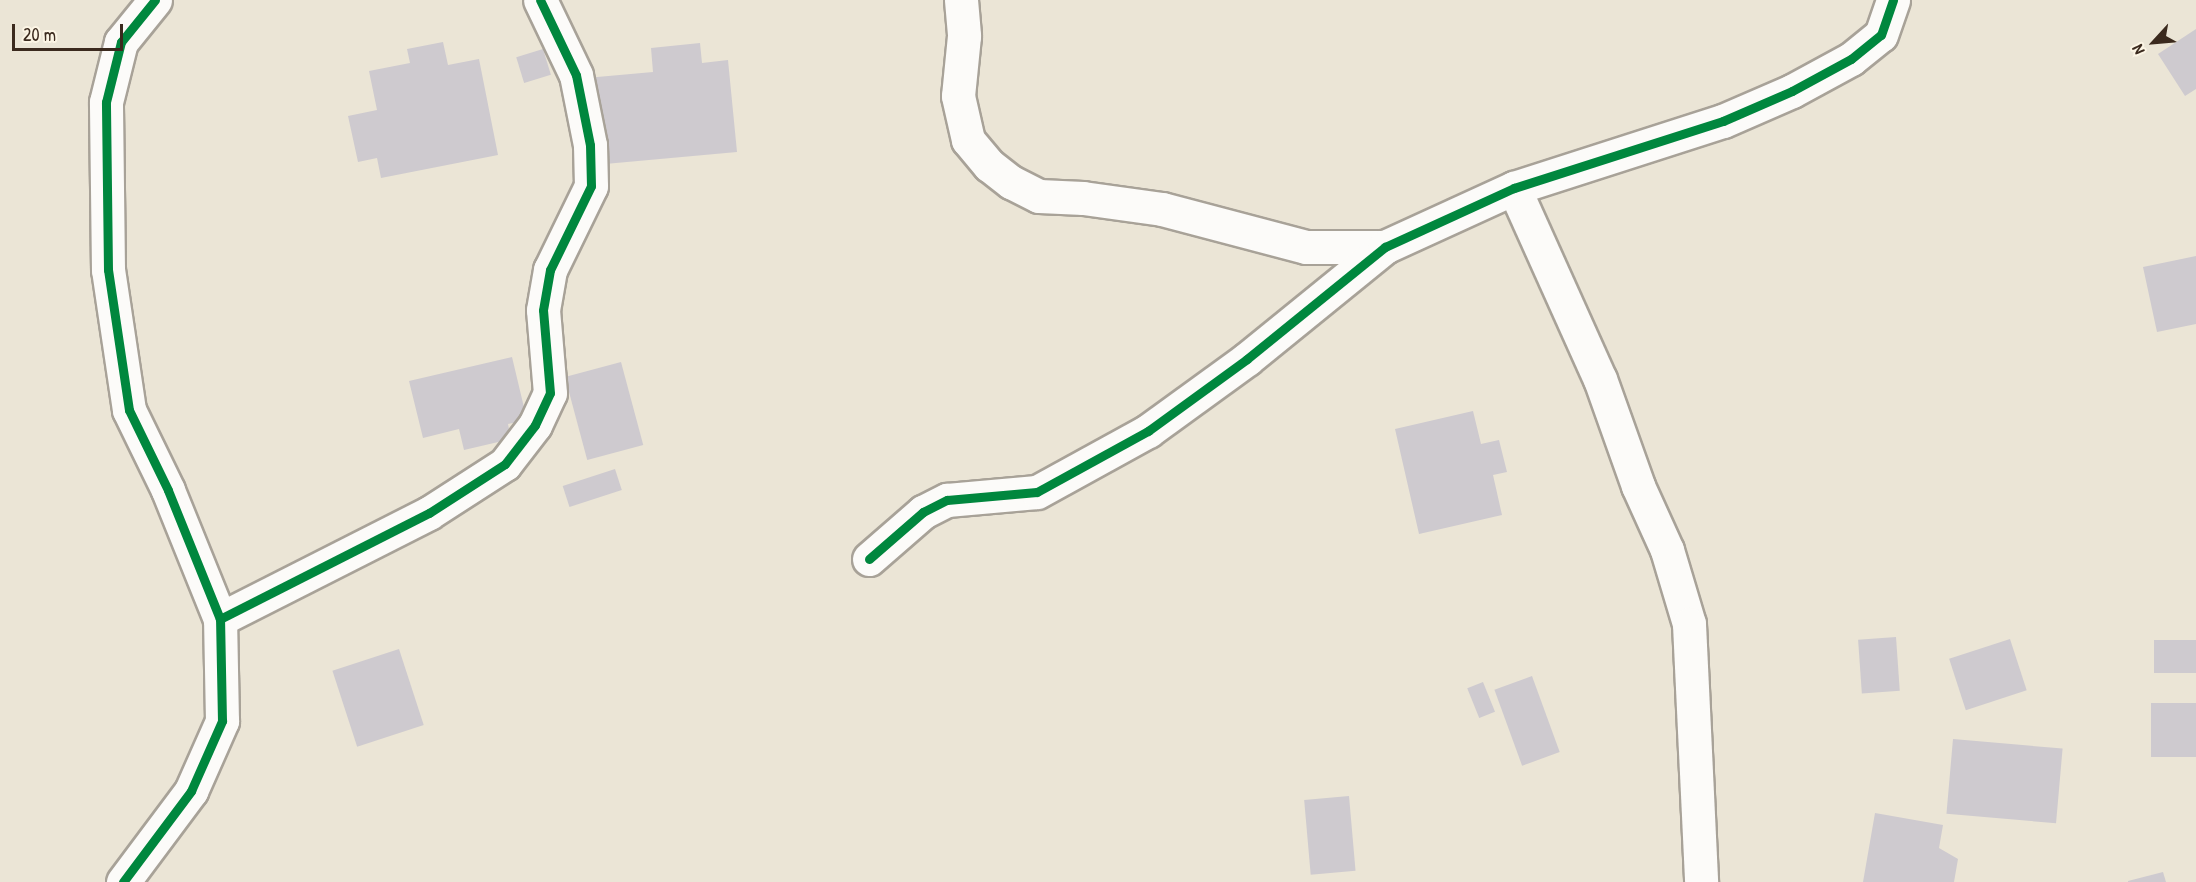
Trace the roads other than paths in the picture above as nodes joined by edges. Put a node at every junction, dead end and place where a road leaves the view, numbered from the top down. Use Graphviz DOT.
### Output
graph roads {
  1 [pos="155,0"];
  2 [pos="540,0"];
  3 [pos="961,0"];
  4 [pos="1893,0"];
  5 [pos="1514,188"];
  6 [pos="1385,247"];
  7 [pos="869,560"];
  8 [pos="220,619"];
  9 [pos="123,882"];
  10 [pos="1701,882"];
  1 -- 8 [label="street"];
  2 -- 8 [label="street"];
  3 -- 6 [label="street"];
  4 -- 5 [label="street"];
  5 -- 6 [label="street"];
  5 -- 10 [label="street"];
  6 -- 7 [label="street"];
  8 -- 9 [label="street"];
}
